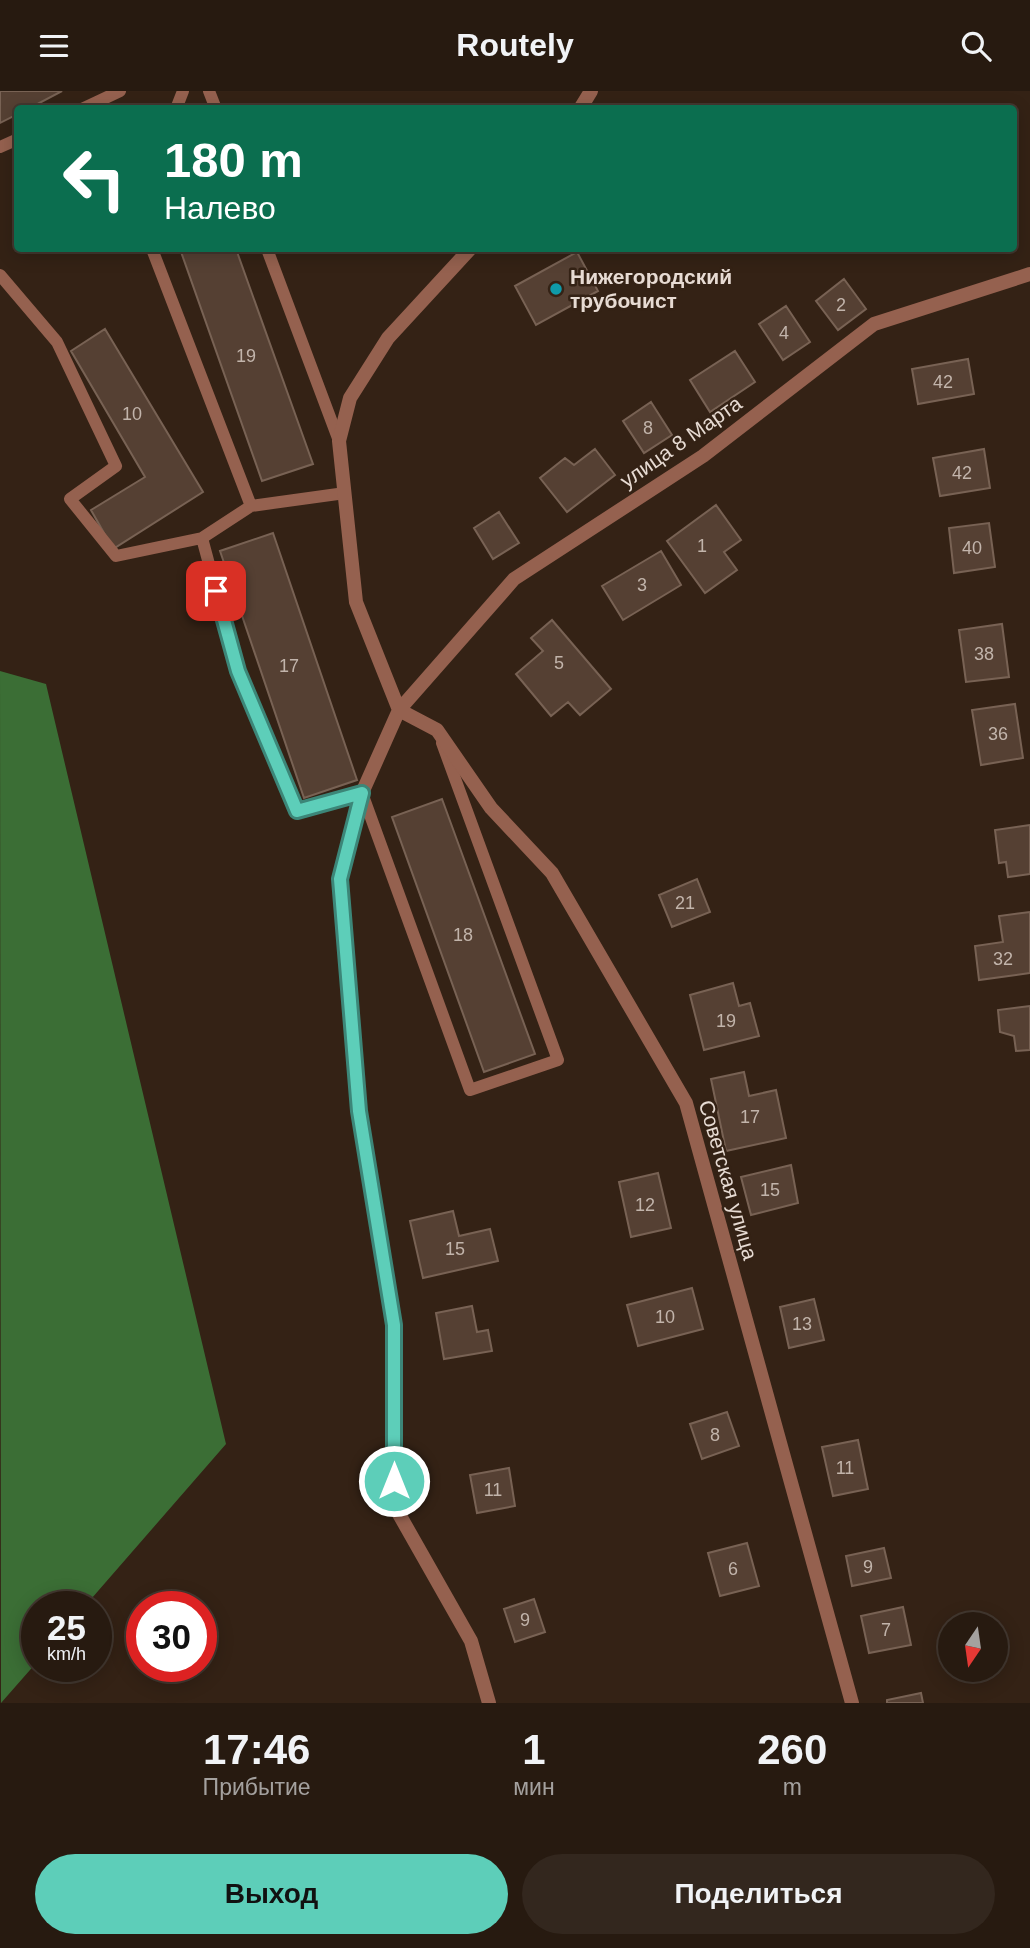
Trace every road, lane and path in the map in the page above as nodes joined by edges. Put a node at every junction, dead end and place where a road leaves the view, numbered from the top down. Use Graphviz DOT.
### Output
graph roads {
  1 [pos="120,91"];
  2 [pos="90,105"];
  3 [pos="153,252"];
  4 [pos="268,252"];
  5 [pos="467,252"];
  6 [pos="1030,274"];
  7 [pos="0,275"];
  8 [pos="339,440"];
  9 [pos="345,493"];
  10 [pos="251,506"];
  11 [pos="202,538"];
  12 [pos="399,710"];
  13 [pos="437,730"];
  14 [pos="362,793"];
  15 [pos="489,1703"];
  16 [pos="852,1703"];
  1 -- 2 [label="lane"];
  3 -- 10 [label="lane"];
  4 -- 8 [label="lane"];
  5 -- 8 [label="street"];
  6 -- 12 [label="street, улица 8 Марта"];
  7 -- 11 [label="lane"];
  8 -- 9 [label="street"];
  9 -- 10 [label="lane"];
  9 -- 12 [label="street"];
  10 -- 11 [label="lane"];
  11 -- 14 [label="lane"];
  12 -- 13 [label="street, Советская улица"];
  12 -- 14 [label="street, улица 8 Марта"];
  13 -- 14 [label="lane"];
  13 -- 16 [label="street, Советская улица"];
  14 -- 15 [label="street, улица 8 Марта"];
}
